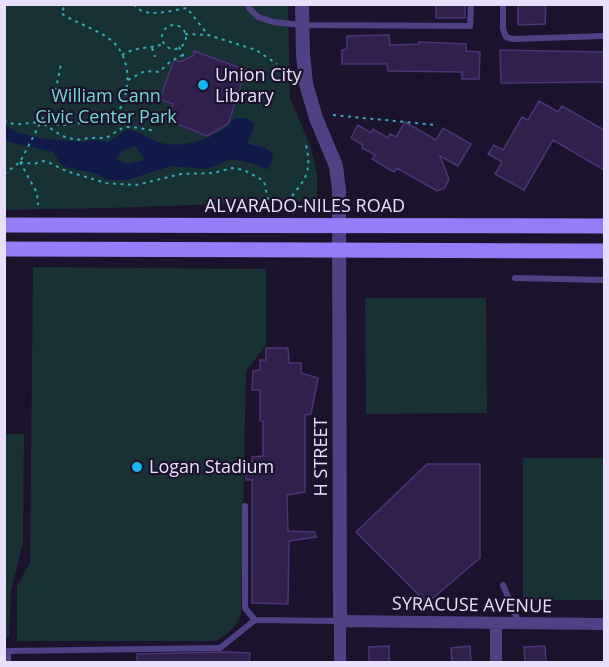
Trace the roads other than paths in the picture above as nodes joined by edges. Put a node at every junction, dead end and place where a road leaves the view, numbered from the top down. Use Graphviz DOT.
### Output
graph roads {
  1 [pos="249,4"];
  2 [pos="302,4"];
  3 [pos="471,4"];
  4 [pos="503,4"];
  5 [pos="302,25"];
  6 [pos="604,36"];
  7 [pos="4,225"];
  8 [pos="340,225"];
  9 [pos="604,226"];
  10 [pos="4,249"];
  11 [pos="339,250"];
  12 [pos="604,251"];
  13 [pos="514,278"];
  14 [pos="604,280"];
  15 [pos="245,506"];
  16 [pos="503,585"];
  17 [pos="255,620"];
  18 [pos="340,621"];
  19 [pos="496,623"];
  20 [pos="519,624"];
  21 [pos="604,624"];
  22 [pos="8,663"];
  23 [pos="340,663"];
  24 [pos="496,663"];
  1 -- 5 [label="lane"];
  2 -- 5 [label="street, H STREET"];
  3 -- 5 [label="lane"];
  4 -- 6 [label="lane"];
  5 -- 8 [label="street, H STREET"];
  7 -- 8 [label="main road, ALVARADO-NILES ROAD"];
  8 -- 9 [label="main road, ALVARADO-NILES ROAD"];
  8 -- 11 [label="street, H STREET"];
  10 -- 11 [label="main road"];
  11 -- 12 [label="main road"];
  11 -- 18 [label="street, H STREET"];
  13 -- 14 [label="lane"];
  15 -- 17 [label="lane"];
  16 -- 20 [label="lane"];
  17 -- 18 [label="lane"];
  17 -- 22 [label="lane"];
  18 -- 19 [label="street, SYRACUSE AVENUE"];
  18 -- 23 [label="street, H STREET"];
  19 -- 20 [label="street, SYRACUSE AVENUE"];
  19 -- 24 [label="street"];
  20 -- 21 [label="street, SYRACUSE AVENUE"];
}
